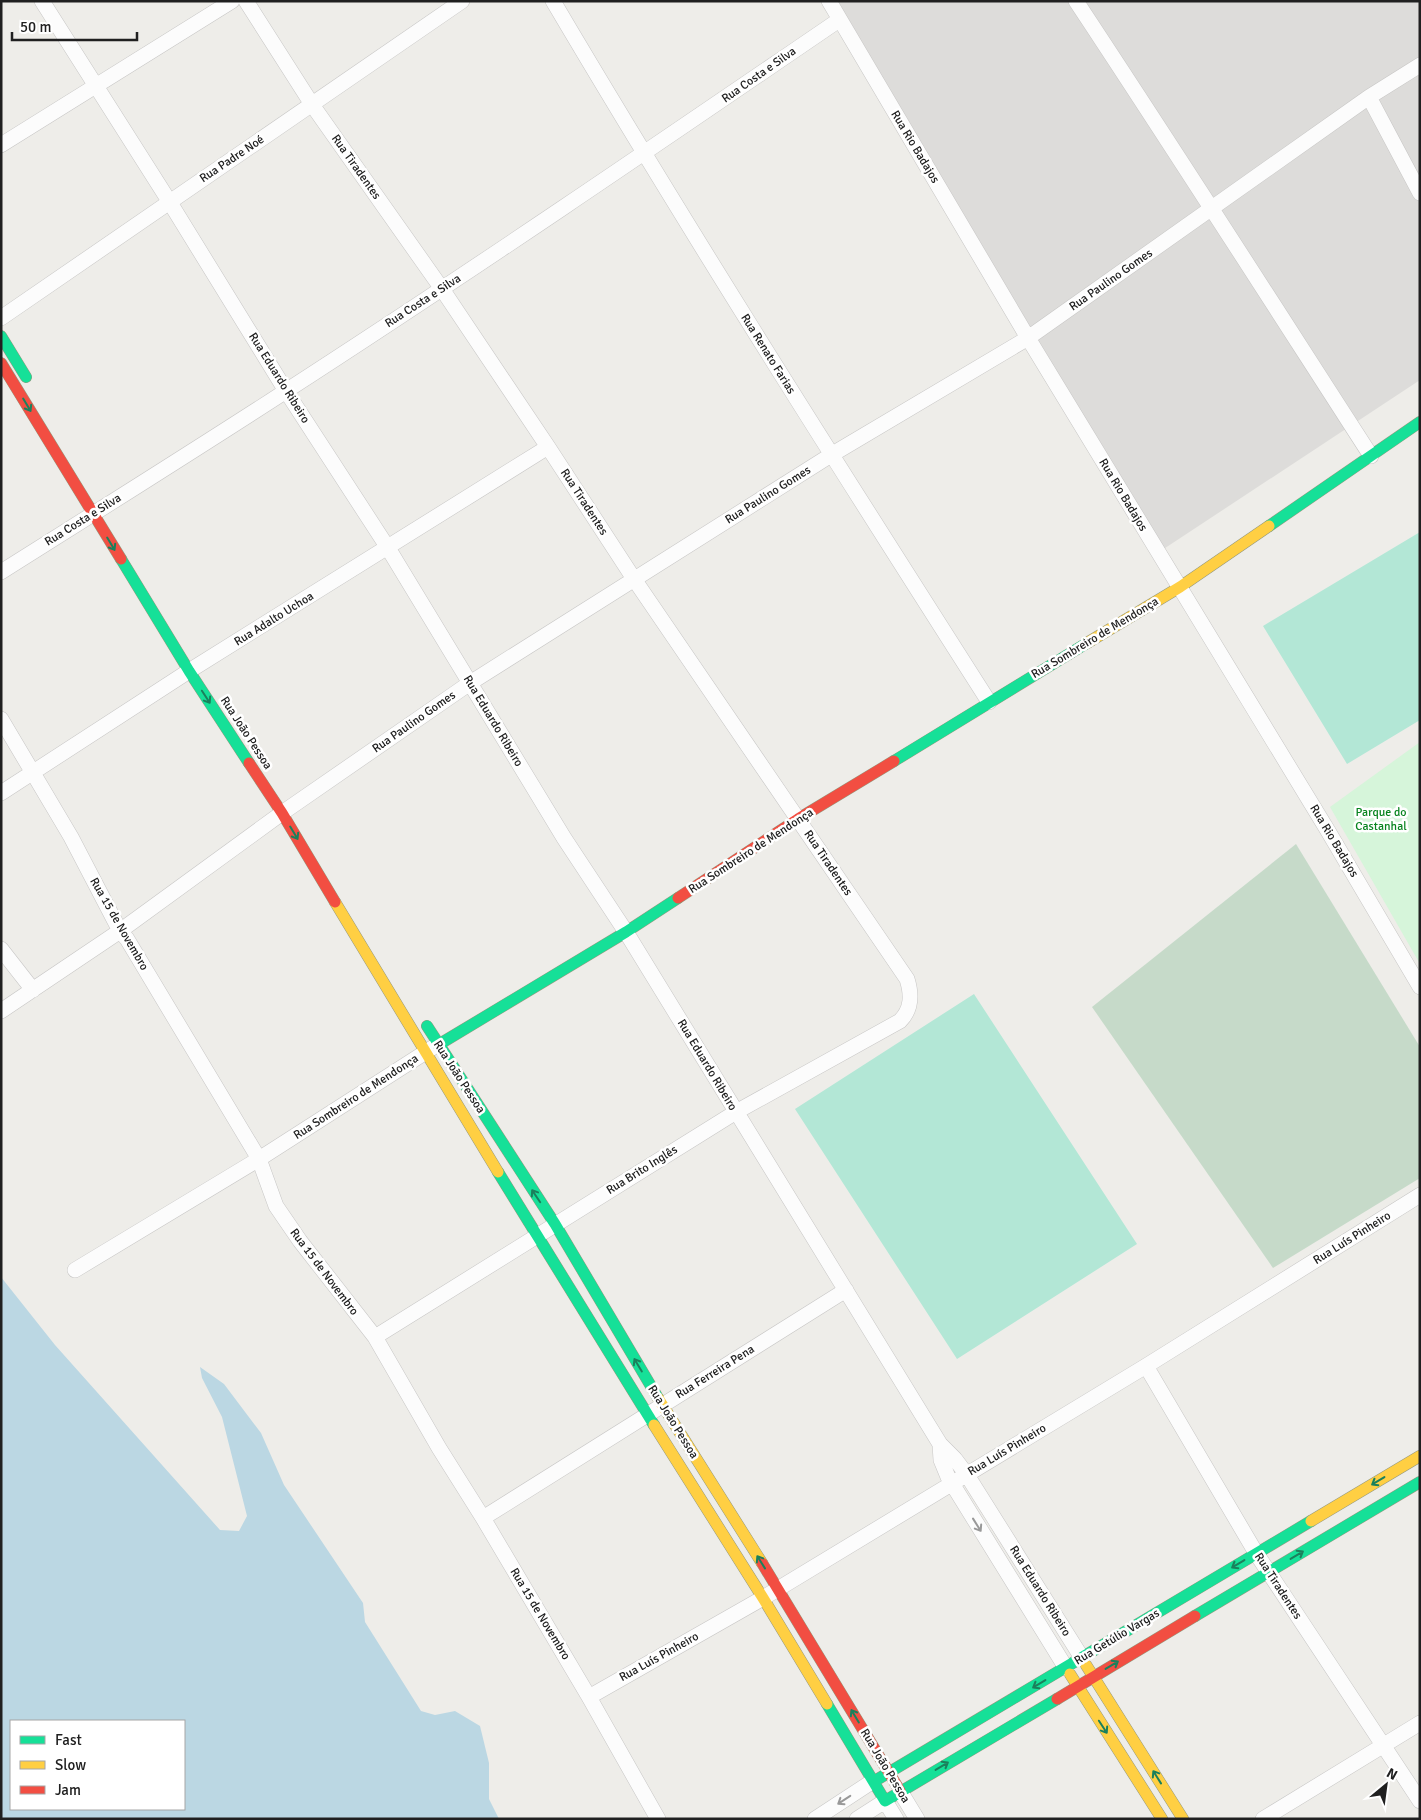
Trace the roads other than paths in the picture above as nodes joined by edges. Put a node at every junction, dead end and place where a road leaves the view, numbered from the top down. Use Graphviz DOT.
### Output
graph roads {
  1 [pos="42,1"];
  2 [pos="232,1"];
  3 [pos="246,1"];
  4 [pos="462,1"];
  5 [pos="553,1"];
  6 [pos="829,1"];
  7 [pos="1076,1"];
  8 [pos="839,20"];
  9 [pos="1420,65"];
  10 [pos="96,87"];
  11 [pos="1368,97"];
  12 [pos="312,106"];
  13 [pos="1,145"];
  14 [pos="644,154"];
  15 [pos="1420,193"];
  16 [pos="170,201"];
  17 [pos="1211,209"];
  18 [pos="442,289"];
  19 [pos="1,318"];
  20 [pos="1,336"];
  21 [pos="1028,338"];
  22 [pos="1,363"];
  23 [pos="32,387"];
  24 [pos="286,391"];
  25 [pos="1420,422"];
  26 [pos="548,447"];
  27 [pos="831,455"];
  28 [pos="1372,456"];
  29 [pos="102,508"];
  30 [pos="388,548"];
  31 [pos="1,572"];
  32 [pos="634,580"];
  33 [pos="1180,587"];
  34 [pos="198,666"];
  35 [pos="470,683"];
  36 [pos="989,702"];
  37 [pos="1,719"];
  38 [pos="32,772"];
  39 [pos="1,793"];
  40 [pos="290,807"];
  41 [pos="798,819"];
  42 [pos="120,930"];
  43 [pos="626,932"];
  44 [pos="1,949"];
  45 [pos="1420,987"];
  46 [pos="33,990"];
  47 [pos="909,1007"];
  48 [pos="1,1011"];
  49 [pos="419,1013"];
  50 [pos="432,1048"];
  51 [pos="736,1112"];
  52 [pos="258,1159"];
  53 [pos="1420,1195"];
  54 [pos="555,1224"];
  55 [pos="538,1235"];
  56 [pos="75,1270"];
  57 [pos="846,1290"];
  58 [pos="375,1337"];
  59 [pos="1146,1366"];
  60 [pos="662,1406"];
  61 [pos="648,1416"];
  62 [pos="940,1444"];
  63 [pos="1420,1456"];
  64 [pos="966,1475"];
  65 [pos="1420,1482"];
  66 [pos="952,1484"];
  67 [pos="483,1518"];
  68 [pos="1256,1553"];
  69 [pos="1269,1572"];
  70 [pos="778,1589"];
  71 [pos="763,1598"];
  72 [pos="1082,1658"];
  73 [pos="1066,1668"];
  74 [pos="1093,1676"];
  75 [pos="1076,1686"];
  76 [pos="589,1697"];
  77 [pos="1420,1723"];
  78 [pos="1383,1746"];
  79 [pos="889,1772"];
  80 [pos="873,1781"];
  81 [pos="900,1791"];
  82 [pos="885,1801"];
  83 [pos="1420,1801"];
  84 [pos="658,1819"];
  85 [pos="814,1819"];
  86 [pos="857,1819"];
  87 [pos="896,1819"];
  88 [pos="917,1819"];
  89 [pos="1162,1819"];
  90 [pos="1183,1819"];
  91 [pos="1262,1819"];
  1 -- 10 [label="street, Rua Eduardo Ribeiro"];
  2 -- 10 [label="street"];
  3 -- 12 [label="street, Rua Tiradentes"];
  4 -- 12 [label="street, Rua Padre Noé"];
  5 -- 14 [label="street, Rua Renato Farias"];
  6 -- 8 [label="street, Rua Rio Badajos"];
  7 -- 17 [label="street"];
  8 -- 14 [label="street, Rua Costa e Silva"];
  8 -- 21 [label="street, Rua Rio Badajos"];
  9 -- 11 [label="street, Rua Paulino Gomes"];
  10 -- 13 [label="street"];
  10 -- 16 [label="street, Rua Eduardo Ribeiro"];
  11 -- 15 [label="street"];
  11 -- 17 [label="street, Rua Paulino Gomes"];
  12 -- 16 [label="street, Rua Padre Noé"];
  12 -- 18 [label="street, Rua Tiradentes"];
  14 -- 18 [label="street, Rua Costa e Silva"];
  14 -- 27 [label="street, Rua Renato Farias"];
  16 -- 19 [label="street, Rua Padre Noé"];
  16 -- 24 [label="street, Rua Eduardo Ribeiro"];
  17 -- 21 [label="street, Rua Paulino Gomes"];
  17 -- 28 [label="street"];
  18 -- 24 [label="street, Rua Costa e Silva"];
  18 -- 26 [label="street, Rua Tiradentes"];
  20 -- 23 [label="street"];
  21 -- 27 [label="street, Rua Paulino Gomes"];
  21 -- 33 [label="street, Rua Rio Badajos"];
  22 -- 29 [label="street, Rua João Pessoa, one-way"];
  24 -- 29 [label="street, Rua Costa e Silva"];
  24 -- 30 [label="street, Rua Eduardo Ribeiro"];
  25 -- 28 [label="street, Rua Sombreiro de Mendonça"];
  26 -- 30 [label="street, Rua Adalto Uchoa"];
  26 -- 32 [label="street, Rua Tiradentes"];
  27 -- 32 [label="street, Rua Paulino Gomes"];
  27 -- 36 [label="street, Rua Renato Farias"];
  28 -- 33 [label="street, Rua Sombreiro de Mendonça"];
  29 -- 31 [label="street, Rua Costa e Silva"];
  29 -- 34 [label="street, Rua João Pessoa, one-way"];
  30 -- 34 [label="street, Rua Adalto Uchoa"];
  30 -- 35 [label="street, Rua Eduardo Ribeiro"];
  32 -- 35 [label="street, Rua Paulino Gomes"];
  32 -- 41 [label="street, Rua Tiradentes"];
  33 -- 36 [label="street, Rua Sombreiro de Mendonça"];
  33 -- 45 [label="street, Rua Rio Badajos"];
  34 -- 38 [label="street, Rua Adalto Uchoa"];
  34 -- 40 [label="street, Rua João Pessoa, one-way"];
  35 -- 40 [label="street, Rua Paulino Gomes"];
  35 -- 43 [label="street, Rua Eduardo Ribeiro"];
  36 -- 41 [label="street, Rua Sombreiro de Mendonça"];
  37 -- 38 [label="street, Rua 15 de Novembro"];
  38 -- 39 [label="street, Rua Adalto Uchoa"];
  38 -- 42 [label="street, Rua 15 de Novembro"];
  40 -- 42 [label="street, Rua Paulino Gomes"];
  40 -- 50 [label="street, Rua João Pessoa, one-way"];
  41 -- 43 [label="street, Rua Sombreiro de Mendonça"];
  41 -- 47 [label="street, Rua Tiradentes"];
  42 -- 46 [label="street, Rua Paulino Gomes"];
  42 -- 52 [label="street, Rua 15 de Novembro"];
  43 -- 50 [label="street, Rua Sombreiro de Mendonça"];
  43 -- 51 [label="street, Rua Eduardo Ribeiro"];
  44 -- 46 [label="street"];
  46 -- 48 [label="street, Rua Paulino Gomes"];
  47 -- 51 [label="street, Rua Brito Inglês"];
  49 -- 50 [label="street, Rua João Pessoa"];
  50 -- 52 [label="street, Rua Sombreiro de Mendonça"];
  54 -- 50 [label="street, Rua João Pessoa, one-way"];
  50 -- 55 [label="street, Rua João Pessoa"];
  51 -- 54 [label="street, Rua Brito Inglês"];
  51 -- 57 [label="street, Rua Eduardo Ribeiro"];
  52 -- 56 [label="street, Rua Sombreiro de Mendonça"];
  52 -- 58 [label="street, Rua 15 de Novembro"];
  53 -- 59 [label="street, Rua Luís Pinheiro"];
  54 -- 55 [label="street, Rua Brito Inglês"];
  60 -- 54 [label="street, Rua João Pessoa, one-way"];
  55 -- 58 [label="street, Rua Brito Inglês"];
  55 -- 61 [label="street, Rua João Pessoa"];
  57 -- 60 [label="street, Rua Ferreira Pena"];
  57 -- 62 [label="street, Rua Eduardo Ribeiro"];
  58 -- 67 [label="street, Rua 15 de Novembro"];
  59 -- 64 [label="street, Rua Luís Pinheiro"];
  59 -- 68 [label="street, Rua Tiradentes"];
  60 -- 61 [label="street, Rua Ferreira Pena"];
  70 -- 60 [label="street, Rua João Pessoa, one-way"];
  61 -- 67 [label="street, Rua Ferreira Pena"];
  61 -- 71 [label="street, Rua João Pessoa"];
  62 -- 64 [label="street, Rua Eduardo Ribeiro"];
  62 -- 66 [label="street, Rua Eduardo Ribeiro"];
  63 -- 68 [label="street, Rua Getúlio Vargas, one-way"];
  64 -- 66 [label="street, Rua Luís Pinheiro"];
  64 -- 72 [label="street, Rua Eduardo Ribeiro"];
  69 -- 65 [label="street, Rua Getúlio Vargas, one-way"];
  66 -- 70 [label="street, Rua Luís Pinheiro"];
  66 -- 73 [label="street, Rua Eduardo Ribeiro, one-way"];
  67 -- 76 [label="street, Rua 15 de Novembro"];
  68 -- 69 [label="street, Rua Tiradentes"];
  68 -- 72 [label="street, Rua Getúlio Vargas, one-way"];
  74 -- 69 [label="street, Rua Getúlio Vargas, one-way"];
  69 -- 78 [label="street, Rua Tiradentes"];
  70 -- 71 [label="street, Rua Luís Pinheiro"];
  79 -- 70 [label="street, Rua João Pessoa, one-way"];
  71 -- 76 [label="street, Rua Luís Pinheiro"];
  71 -- 80 [label="street, Rua João Pessoa"];
  72 -- 73 [label="street, Rua Getúlio Vargas"];
  72 -- 74 [label="street, Rua Eduardo Ribeiro"];
  73 -- 75 [label="street, Rua Eduardo Ribeiro"];
  73 -- 79 [label="street, Rua Getúlio Vargas, one-way"];
  74 -- 75 [label="street, Rua Getúlio Vargas"];
  90 -- 74 [label="street, Rua Eduardo Ribeiro, one-way"];
  81 -- 75 [label="street, Rua Getúlio Vargas, one-way"];
  75 -- 89 [label="street, Rua Eduardo Ribeiro, one-way"];
  76 -- 84 [label="street, Rua 15 de Novembro"];
  77 -- 78 [label="street"];
  78 -- 83 [label="street, Rua Tiradentes"];
  78 -- 91 [label="street"];
  79 -- 80 [label="street, Rua Getúlio Vargas"];
  79 -- 81 [label="street, Rua João Pessoa"];
  80 -- 82 [label="street, Rua João Pessoa"];
  80 -- 85 [label="street, Rua Getúlio Vargas, one-way"];
  81 -- 82 [label="street, Rua Getúlio Vargas"];
  81 -- 88 [label="street, Rua João Pessoa"];
  82 -- 86 [label="street, Rua Getúlio Vargas"];
  82 -- 87 [label="street, Rua João Pessoa"];
}
